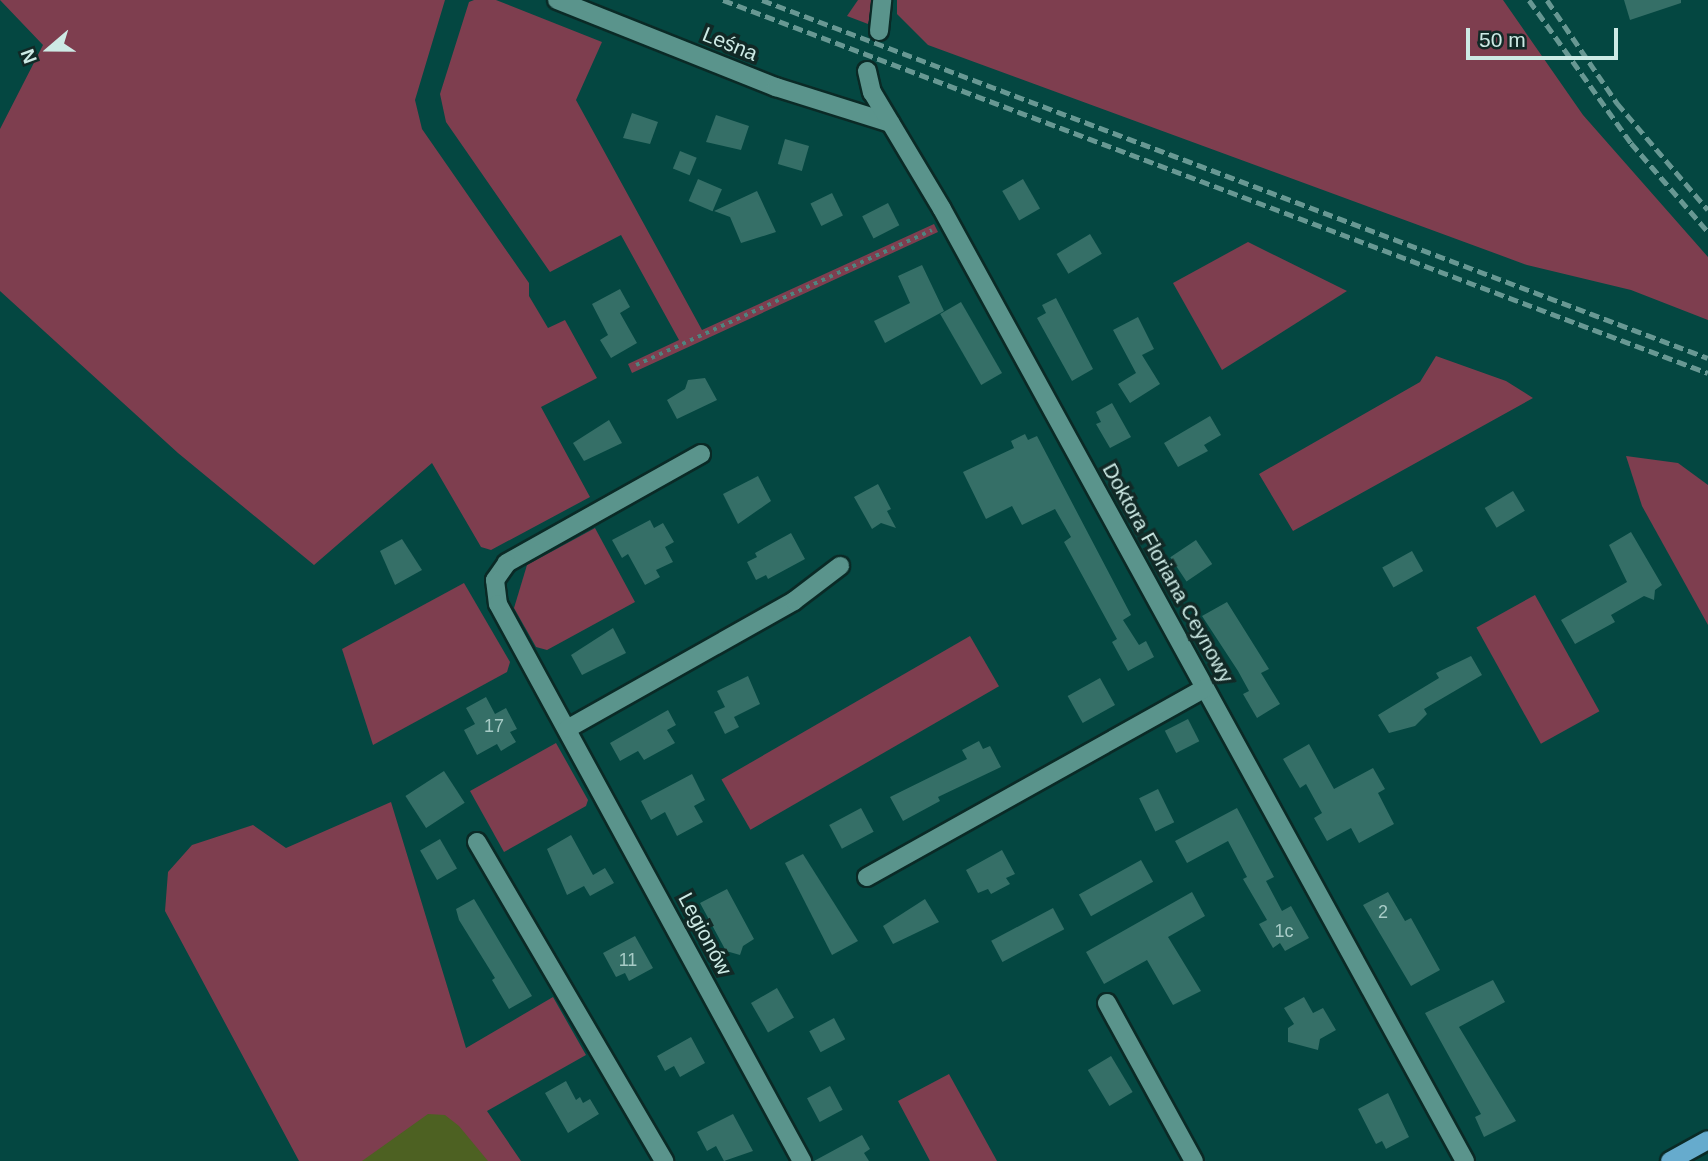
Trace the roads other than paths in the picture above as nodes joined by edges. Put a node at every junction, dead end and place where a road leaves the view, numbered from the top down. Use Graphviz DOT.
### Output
graph roads {
  1 [pos="557,0"];
  2 [pos="883,0"];
  3 [pos="879,31"];
  4 [pos="867,71"];
  5 [pos="890,122"];
  6 [pos="701,454"];
  7 [pos="840,566"];
  8 [pos="1205,688"];
  9 [pos="567,729"];
  10 [pos="477,842"];
  11 [pos="867,877"];
  12 [pos="1107,1003"];
  13 [pos="1708,1140"];
  14 [pos="664,1161"];
  15 [pos="802,1161"];
  16 [pos="1194,1161"];
  17 [pos="1465,1161"];
  18 [pos="1670,1161"];
  1 -- 5 [label="street, Leśna"];
  2 -- 3 [label="street"];
  4 -- 5 [label="street, Doktora Floriana Ceynowy"];
  5 -- 8 [label="street, Doktora Floriana Ceynowy"];
  6 -- 9 [label="street, Legionów"];
  7 -- 9 [label="street"];
  8 -- 11 [label="street"];
  8 -- 17 [label="street, Doktora Floriana Ceynowy"];
  9 -- 15 [label="street, Legionów"];
  10 -- 14 [label="street"];
  12 -- 16 [label="street"];
  13 -- 18 [label="main road"];
}
